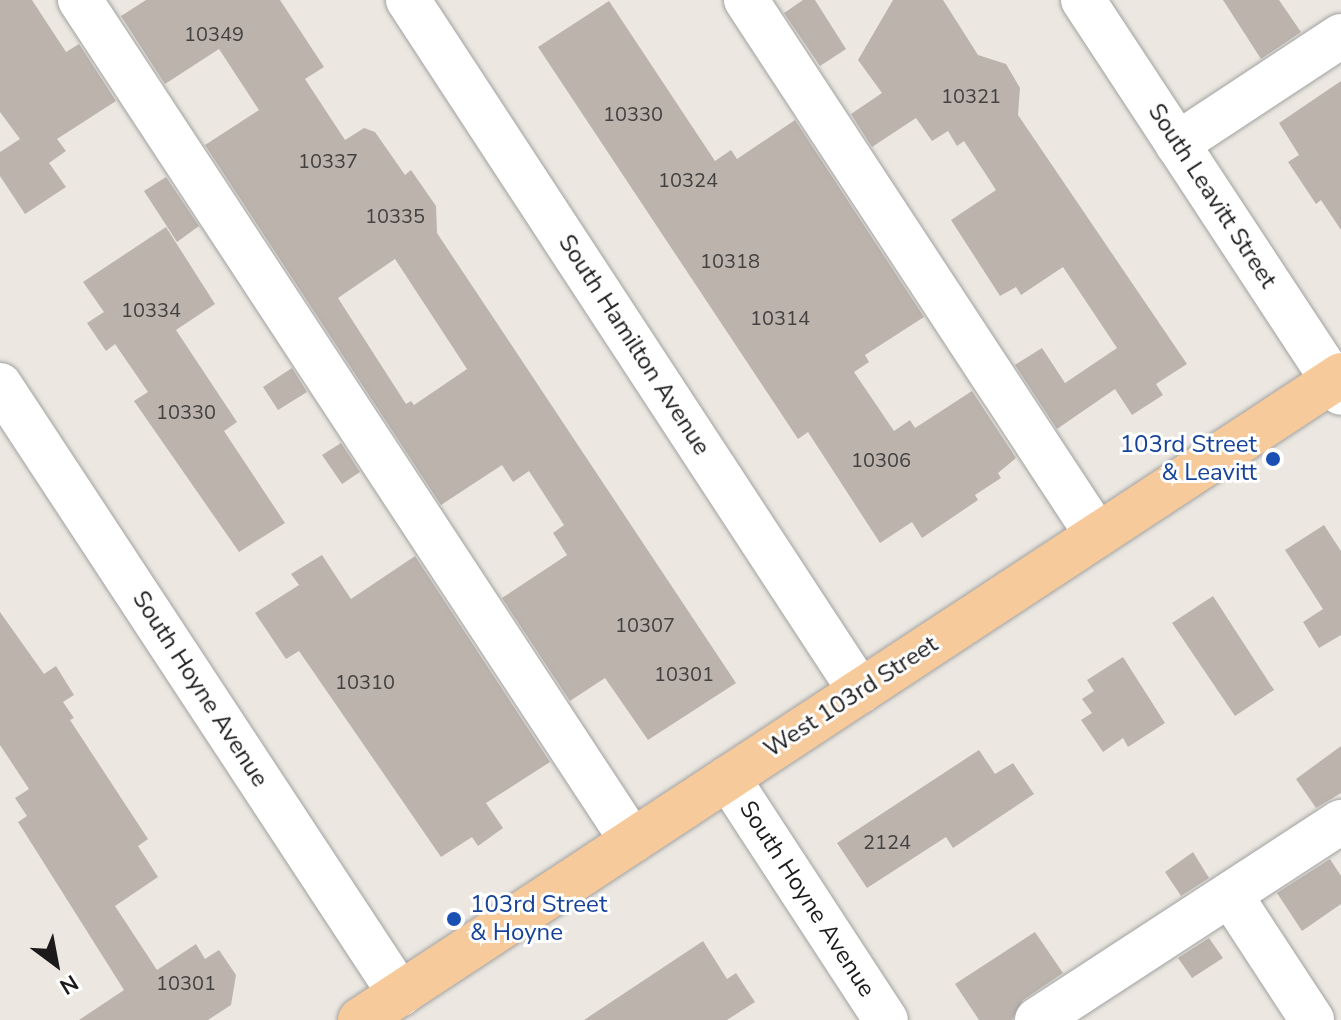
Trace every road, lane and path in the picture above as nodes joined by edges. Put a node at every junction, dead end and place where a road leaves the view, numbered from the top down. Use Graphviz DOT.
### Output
graph roads {
  1 [pos="80,0"];
  2 [pos="408,0"];
  3 [pos="746,0"];
  4 [pos="1083,0"];
  5 [pos="1341,36"];
  6 [pos="1177,144"];
  7 [pos="1338,383"];
  8 [pos="0,385"];
  9 [pos="1097,535"];
  10 [pos="860,691"];
  11 [pos="728,778"];
  12 [pos="1341,822"];
  13 [pos="632,841"];
  14 [pos="1231,896"];
  15 [pos="400,994"];
  16 [pos="360,1020"];
  17 [pos="886,1020"];
  18 [pos="1037,1020"];
  19 [pos="1312,1020"];
  1 -- 13 [label="street"];
  2 -- 10 [label="street, South Hamilton Avenue"];
  3 -- 9 [label="street"];
  4 -- 6 [label="street, South Leavitt Street"];
  5 -- 6 [label="street"];
  6 -- 7 [label="street, South Leavitt Street"];
  7 -- 9 [label="main road, West 103rd Street"];
  8 -- 15 [label="street, South Hoyne Avenue"];
  9 -- 10 [label="main road, West 103rd Street"];
  10 -- 11 [label="main road, West 103rd Street"];
  11 -- 13 [label="main road, West 103rd Street"];
  11 -- 17 [label="street, South Hoyne Avenue"];
  12 -- 14 [label="street"];
  13 -- 15 [label="main road, West 103rd Street"];
  14 -- 18 [label="street"];
  14 -- 19 [label="street"];
  15 -- 16 [label="main road, West 103rd Street"];
}
